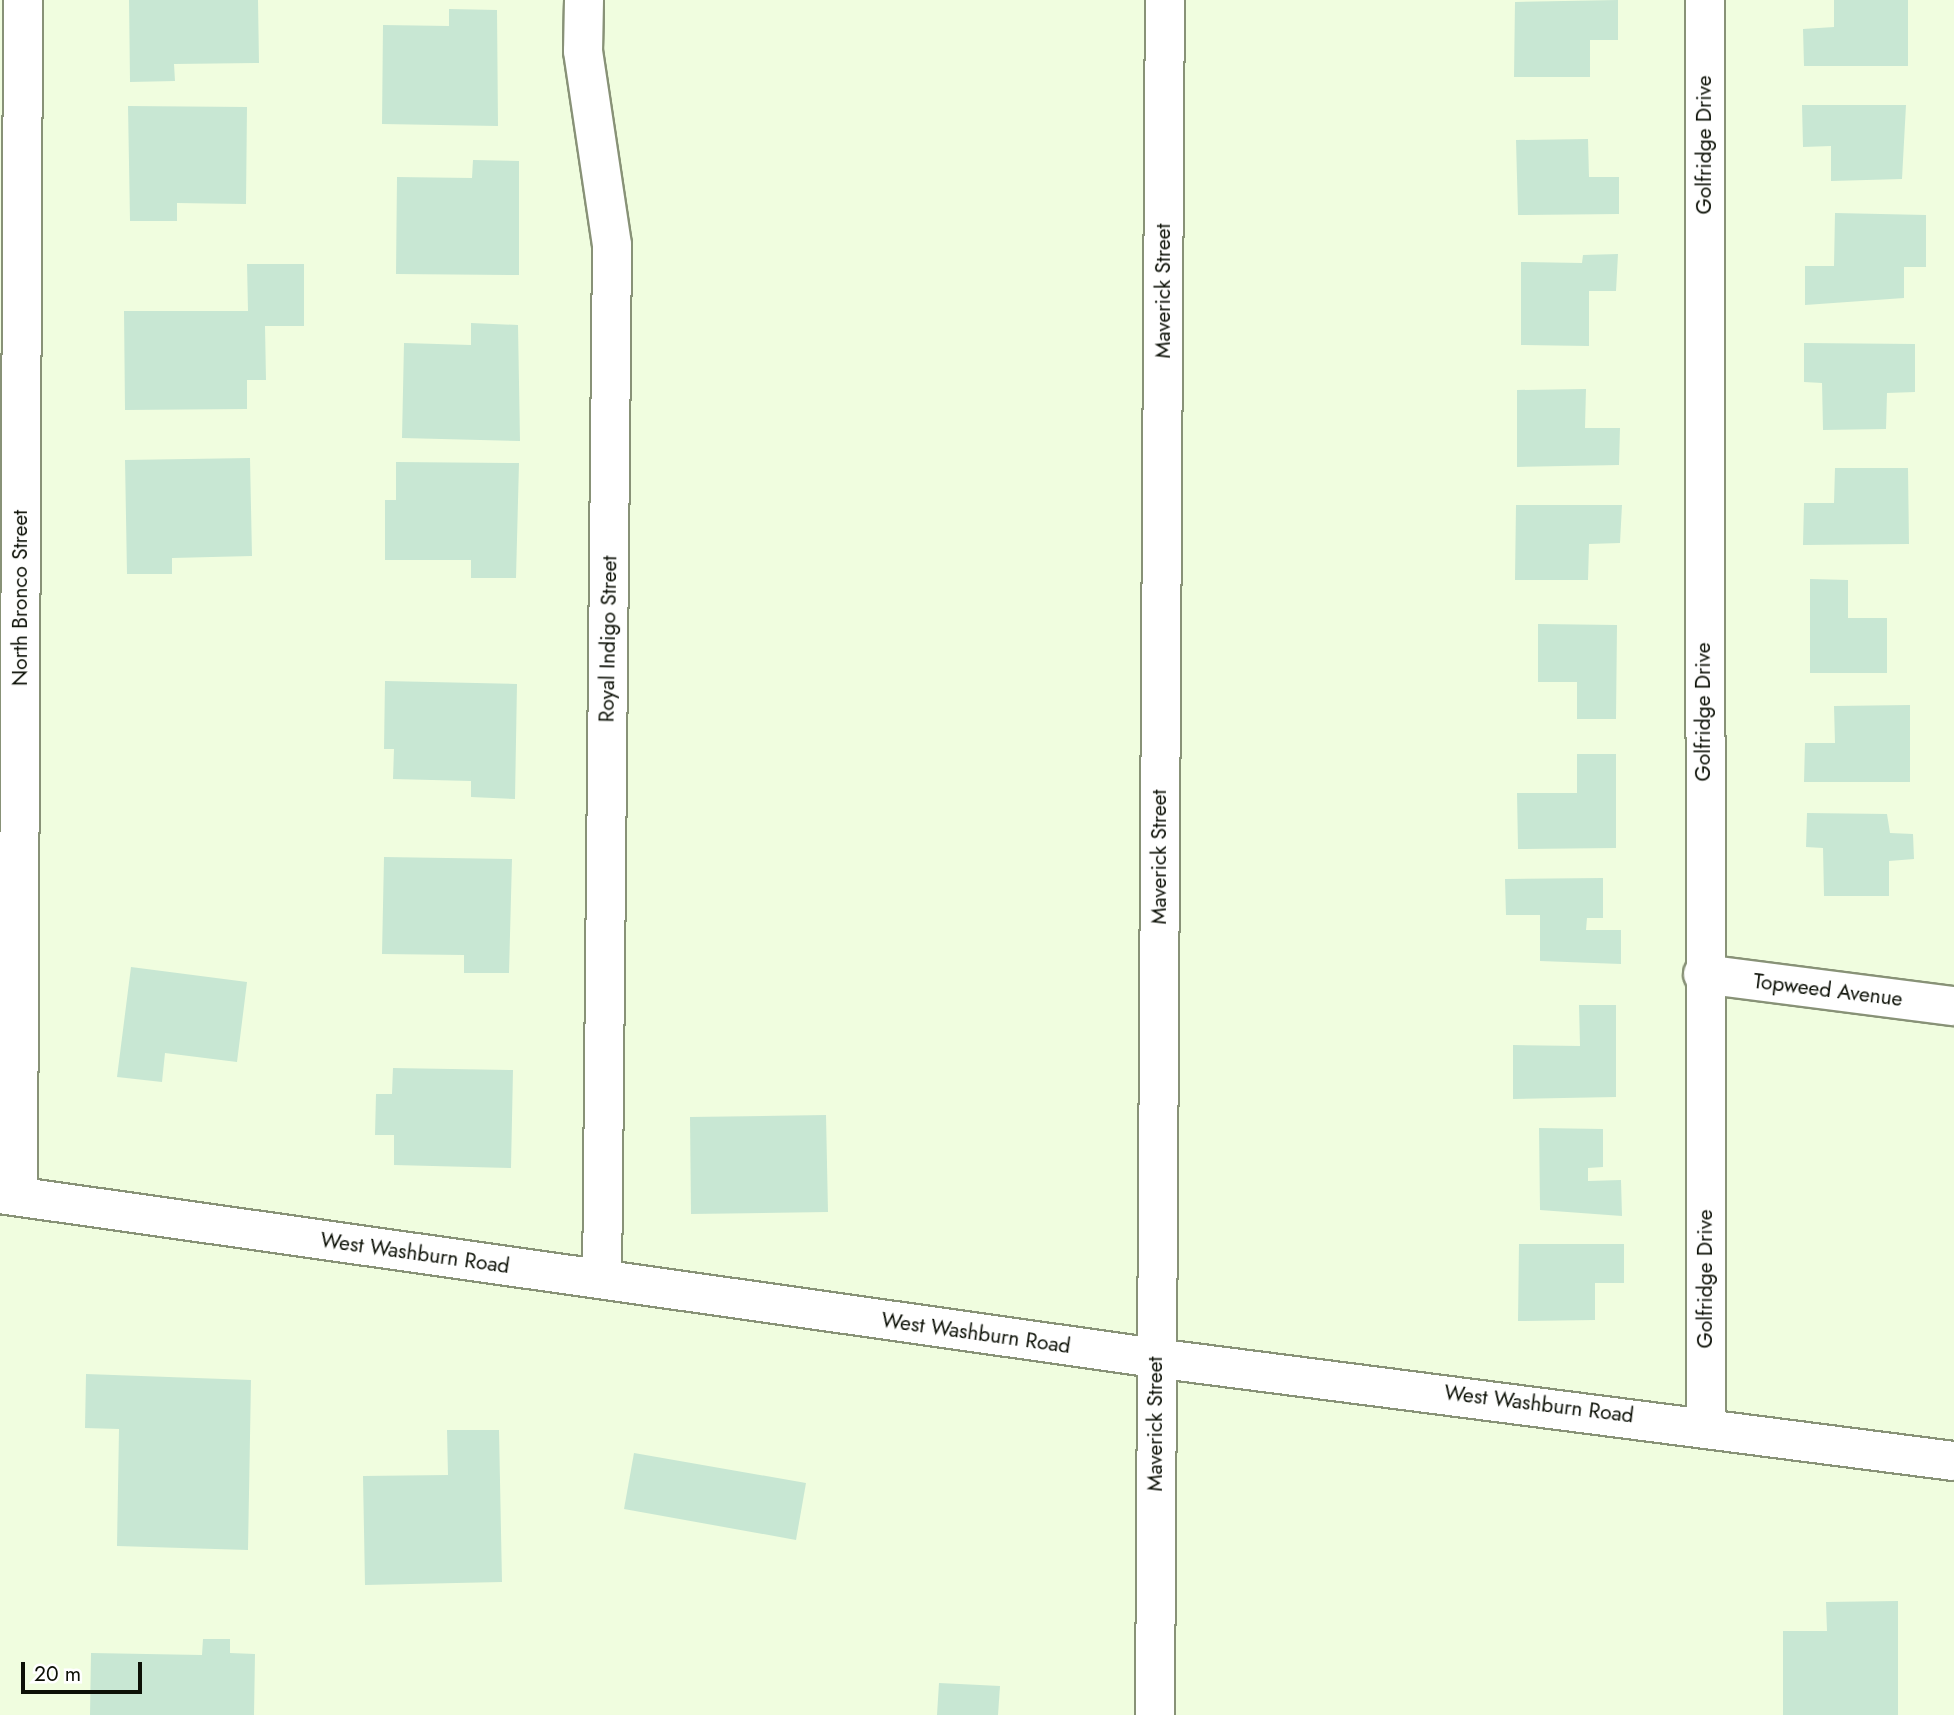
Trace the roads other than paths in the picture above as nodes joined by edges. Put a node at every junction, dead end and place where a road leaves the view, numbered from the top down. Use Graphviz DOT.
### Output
graph roads {
  1 [pos="23,0"];
  2 [pos="584,0"];
  3 [pos="1165,0"];
  4 [pos="1705,0"];
  5 [pos="1703,974"];
  6 [pos="1954,1006"];
  7 [pos="9,1195"];
  8 [pos="602,1279"];
  9 [pos="1155,1358"];
  10 [pos="1706,1424"];
  11 [pos="1954,1461"];
  12 [pos="1155,1715"];
  1 -- 7 [label="street, North Bronco Street"];
  2 -- 8 [label="street, Royal Indigo Street"];
  3 -- 9 [label="street, Maverick Street"];
  4 -- 5 [label="street, Golfridge Drive"];
  5 -- 6 [label="street, Topweed Avenue"];
  5 -- 10 [label="street, Golfridge Drive"];
  7 -- 8 [label="street, West Washburn Road"];
  8 -- 9 [label="street, West Washburn Road"];
  9 -- 10 [label="street, West Washburn Road"];
  9 -- 12 [label="street, Maverick Street"];
  10 -- 11 [label="street, West Washburn Road"];
}
